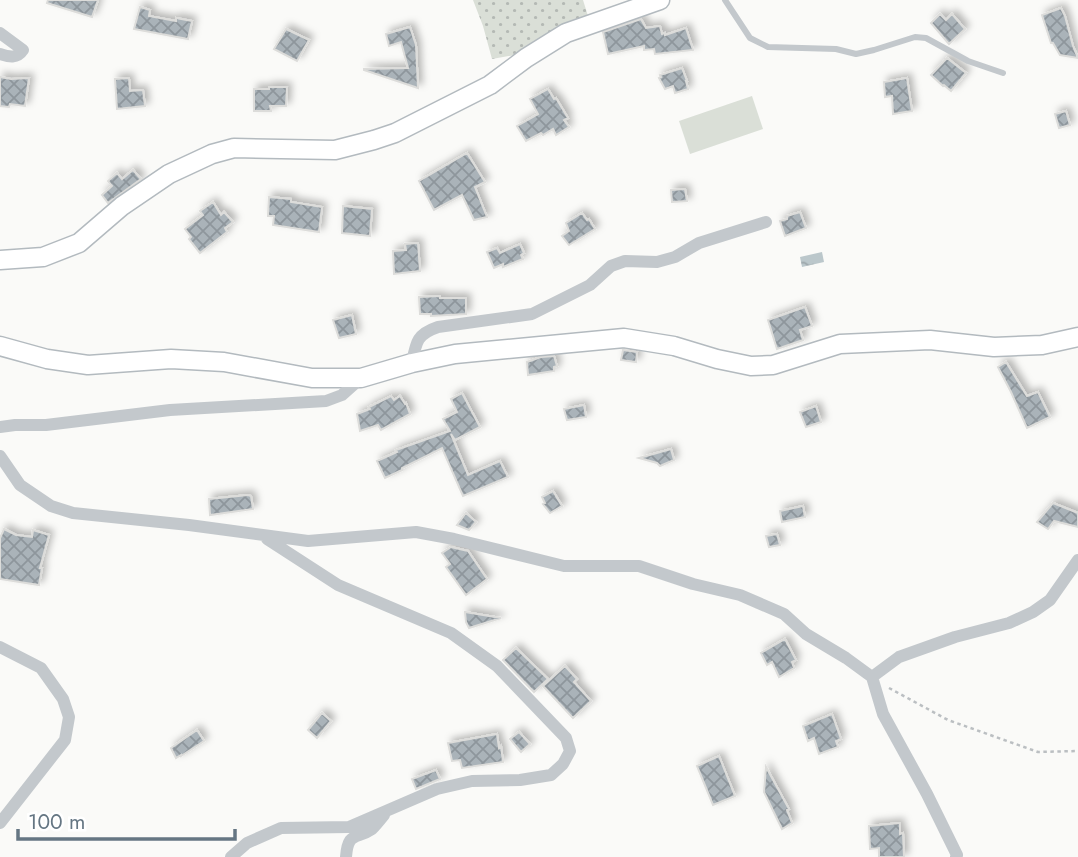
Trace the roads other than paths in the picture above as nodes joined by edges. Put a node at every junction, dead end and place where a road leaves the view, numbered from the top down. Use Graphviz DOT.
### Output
graph roads {
  1 [pos="660,0"];
  2 [pos="725,0"];
  3 [pos="0,33"];
  4 [pos="0,54"];
  5 [pos="1003,72"];
  6 [pos="766,222"];
  7 [pos="0,260"];
  8 [pos="1078,337"];
  9 [pos="0,346"];
  10 [pos="412,363"];
  11 [pos="361,378"];
  12 [pos="0,427"];
  13 [pos="0,456"];
  14 [pos="264,537"];
  15 [pos="1078,560"];
  16 [pos="0,647"];
  17 [pos="872,677"];
  18 [pos="389,810"];
  19 [pos="0,823"];
  20 [pos="231,857"];
  21 [pos="346,857"];
  22 [pos="956,857"];
  1 -- 7 [label="main road"];
  2 -- 5 [label="lane"];
  3 -- 4 [label="street"];
  6 -- 10 [label="street"];
  8 -- 10 [label="main road"];
  9 -- 11 [label="main road"];
  10 -- 11 [label="main road"];
  11 -- 12 [label="street"];
  13 -- 14 [label="street"];
  14 -- 17 [label="street"];
  14 -- 18 [label="street"];
  15 -- 17 [label="street"];
  16 -- 19 [label="street"];
  17 -- 22 [label="street"];
  18 -- 20 [label="street"];
  18 -- 21 [label="street"];
}
